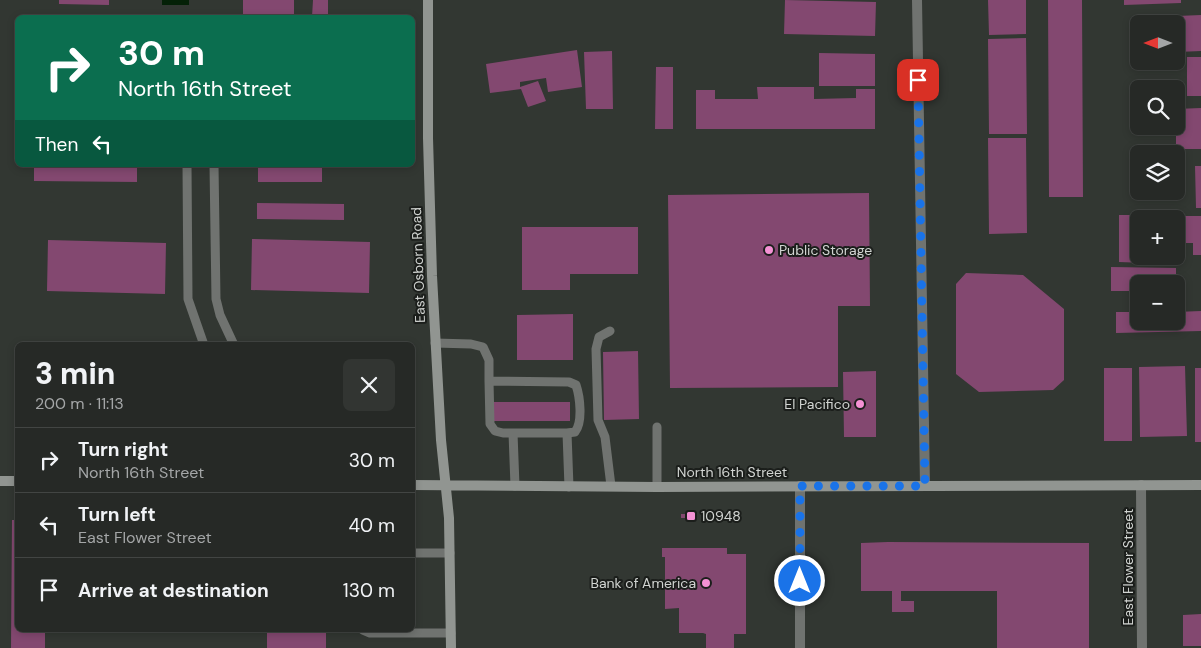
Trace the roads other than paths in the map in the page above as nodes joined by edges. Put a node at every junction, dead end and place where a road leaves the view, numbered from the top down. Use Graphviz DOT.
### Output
graph roads {
  1 [pos="428,0"];
  2 [pos="917,0"];
  3 [pos="187,167"];
  4 [pos="214,167"];
  5 [pos="610,331"];
  6 [pos="203,342"];
  7 [pos="233,342"];
  8 [pos="436,343"];
  9 [pos="490,381"];
  10 [pos="657,427"];
  11 [pos="513,433"];
  12 [pos="567,433"];
  13 [pos="0,481"];
  14 [pos="15,481"];
  15 [pos="415,485"];
  16 [pos="1201,485"];
  17 [pos="446,486"];
  18 [pos="515,486"];
  19 [pos="612,486"];
  20 [pos="800,486"];
  21 [pos="925,486"];
  22 [pos="1142,486"];
  23 [pos="569,487"];
  24 [pos="657,487"];
  25 [pos="415,553"];
  26 [pos="450,553"];
  27 [pos="368,632"];
  28 [pos="451,633"];
  29 [pos="451,648"];
  30 [pos="800,648"];
  31 [pos="1142,648"];
  1 -- 8 [label="main road, East Osborn Road"];
  2 -- 21 [label="street"];
  3 -- 6 [label="lane"];
  4 -- 7 [label="lane"];
  5 -- 19 [label="lane"];
  8 -- 9 [label="lane"];
  8 -- 17 [label="main road, East Osborn Road"];
  9 -- 11 [label="lane"];
  9 -- 12 [label="lane"];
  10 -- 24 [label="lane"];
  11 -- 12 [label="lane"];
  11 -- 18 [label="lane"];
  12 -- 23 [label="lane"];
  13 -- 14 [label="main road"];
  15 -- 17 [label="main road, North 16th Street"];
  16 -- 22 [label="main road, North 16th Street"];
  17 -- 18 [label="main road, North 16th Street"];
  17 -- 26 [label="main road, East Osborn Road"];
  18 -- 23 [label="main road, North 16th Street"];
  19 -- 23 [label="main road, North 16th Street"];
  19 -- 24 [label="main road, North 16th Street"];
  20 -- 21 [label="main road, North 16th Street"];
  20 -- 24 [label="main road, North 16th Street"];
  20 -- 30 [label="street"];
  21 -- 22 [label="main road, North 16th Street"];
  22 -- 31 [label="street, East Flower Street"];
  25 -- 26 [label="lane"];
  26 -- 28 [label="main road, East Osborn Road"];
  27 -- 28 [label="lane"];
  28 -- 29 [label="main road, East Osborn Road"];
}
